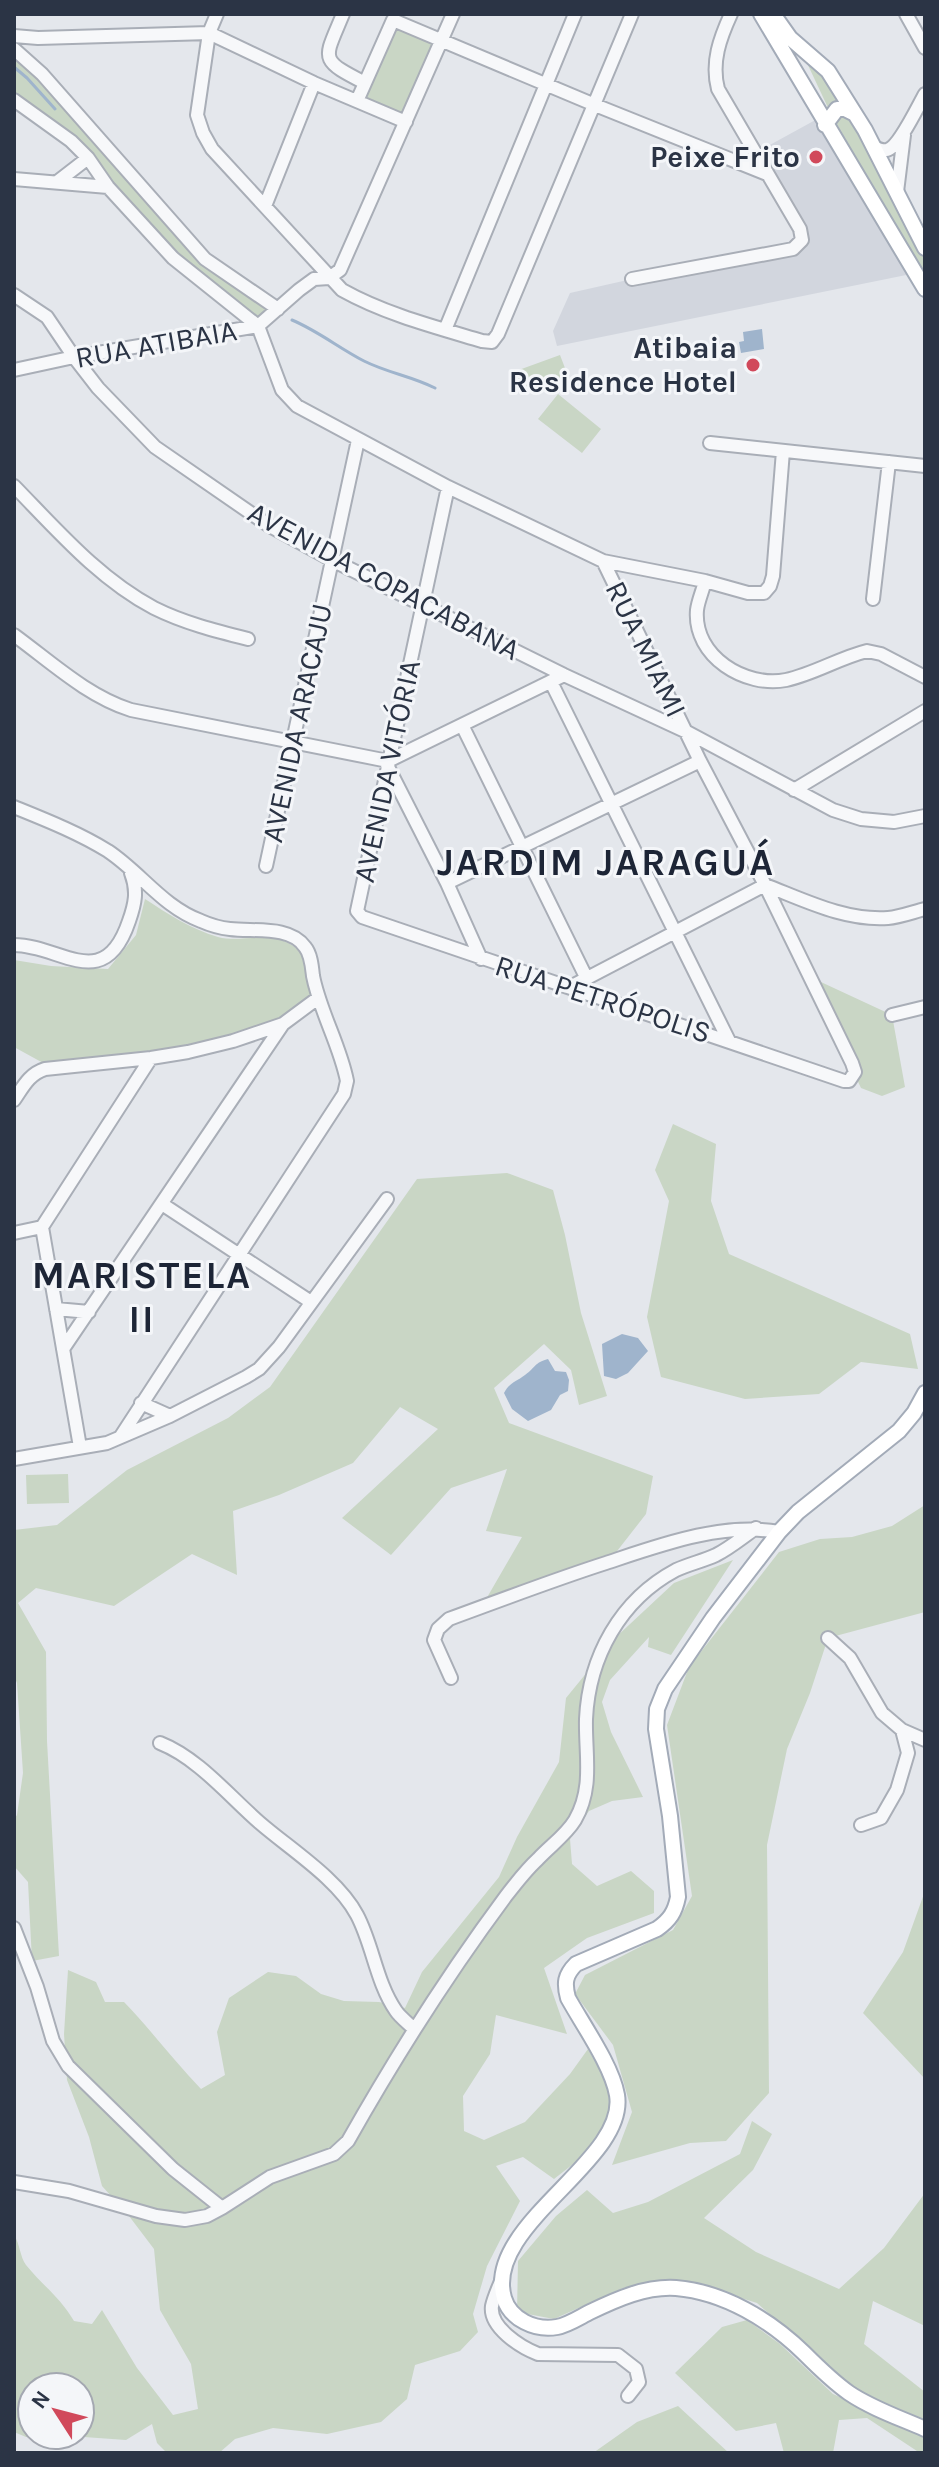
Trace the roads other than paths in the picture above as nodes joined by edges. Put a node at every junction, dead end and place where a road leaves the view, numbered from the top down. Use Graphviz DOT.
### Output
graph roads {
  1 [pos="217,14"];
  2 [pos="343,14"];
  3 [pos="453,14"];
  4 [pos="575,14"];
  5 [pos="632,14"];
  6 [pos="731,14"];
  7 [pos="761,14"];
  8 [pos="773,14"];
  9 [pos="906,14"];
  10 [pos="209,33"];
  11 [pos="14,36"];
  12 [pos="38,38"];
  13 [pos="442,41"];
  14 [pos="925,48"];
  15 [pos="14,49"];
  16 [pos="27,60"];
  17 [pos="314,83"];
  18 [pos="365,83"];
  19 [pos="546,85"];
  20 [pos="925,94"];
  21 [pos="14,100"];
  22 [pos="357,101"];
  23 [pos="595,105"];
  24 [pos="855,114"];
  25 [pos="406,122"];
  26 [pos="825,125"];
  27 [pos="904,132"];
  28 [pos="874,147"];
  29 [pos="88,158"];
  30 [pos="767,174"];
  31 [pos="14,179"];
  32 [pos="57,182"];
  33 [pos="108,187"];
  34 [pos="897,192"];
  35 [pos="265,206"];
  36 [pos="925,248"];
  37 [pos="329,278"];
  38 [pos="632,279"];
  39 [pos="925,289"];
  40 [pos="14,295"];
  41 [pos="278,309"];
  42 [pos="258,326"];
  43 [pos="445,330"];
  44 [pos="74,357"];
  45 [pos="14,370"];
  46 [pos="358,440"];
  47 [pos="710,443"];
  48 [pos="783,451"];
  49 [pos="889,462"];
  50 [pos="925,466"];
  51 [pos="14,486"];
  52 [pos="448,487"];
  53 [pos="332,560"];
  54 [pos="603,561"];
  55 [pos="705,581"];
  56 [pos="873,599"];
  57 [pos="422,605"];
  58 [pos="14,635"];
  59 [pos="248,639"];
  60 [pos="564,675"];
  61 [pos="925,677"];
  62 [pos="551,682"];
  63 [pos="925,711"];
  64 [pos="462,725"];
  65 [pos="687,732"];
  66 [pos="293,742"];
  67 [pos="700,761"];
  68 [pos="388,763"];
  69 [pos="794,790"];
  70 [pos="612,803"];
  71 [pos="14,807"];
  72 [pos="925,816"];
  73 [pos="522,847"];
  74 [pos="266,866"];
  75 [pos="130,870"];
  76 [pos="447,883"];
  77 [pos="765,885"];
  78 [pos="925,909"];
  79 [pos="358,914"];
  80 [pos="675,932"];
  81 [pos="14,945"];
  82 [pos="481,959"];
  83 [pos="586,977"];
  84 [pos="570,987"];
  85 [pos="318,998"];
  86 [pos="925,1007"];
  87 [pos="892,1015"];
  88 [pos="283,1024"];
  89 [pos="729,1041"];
  90 [pos="151,1058"];
  91 [pos="849,1081"];
  92 [pos="14,1100"];
  93 [pos="387,1199"];
  94 [pos="162,1204"];
  95 [pos="42,1227"];
  96 [pos="14,1233"];
  97 [pos="239,1253"];
  98 [pos="311,1302"];
  99 [pos="56,1309"];
  100 [pos="89,1312"];
  101 [pos="63,1349"];
  102 [pos="925,1393"];
  103 [pos="141,1403"];
  104 [pos="170,1416"];
  105 [pos="121,1436"];
  106 [pos="80,1447"];
  107 [pos="14,1459"];
  108 [pos="756,1528"];
  109 [pos="779,1532"];
  110 [pos="828,1638"];
  111 [pos="451,1678"];
  112 [pos="902,1730"];
  113 [pos="925,1740"];
  114 [pos="160,1743"];
  115 [pos="861,1825"];
  116 [pos="14,1928"];
  117 [pos="413,2028"];
  118 [pos="14,2182"];
  119 [pos="222,2208"];
  120 [pos="501,2281"];
  121 [pos="628,2396"];
  122 [pos="925,2429"];
  1 -- 10 [label="street"];
  2 -- 18 [label="street"];
  3 -- 13 [label="street"];
  4 -- 19 [label="street"];
  5 -- 23 [label="street"];
  6 -- 30 [label="street"];
  7 -- 26 [label="main road"];
  8 -- 24 [label="main road"];
  9 -- 14 [label="street"];
  10 -- 12 [label="street"];
  10 -- 17 [label="street"];
  10 -- 35 [label="street"];
  11 -- 12 [label="street"];
  12 -- 16 [label="street"];
  13 -- 18 [label="street"];
  13 -- 19 [label="street"];
  13 -- 25 [label="street"];
  15 -- 16 [label="street"];
  16 -- 41 [label="street"];
  17 -- 22 [label="street"];
  17 -- 35 [label="street"];
  18 -- 22 [label="street"];
  19 -- 23 [label="street"];
  19 -- 43 [label="street"];
  20 -- 27 [label="street"];
  21 -- 29 [label="street"];
  22 -- 25 [label="street"];
  23 -- 30 [label="street"];
  23 -- 43 [label="street"];
  24 -- 26 [label="main road"];
  24 -- 28 [label="main road"];
  25 -- 37 [label="street"];
  26 -- 39 [label="main road"];
  27 -- 28 [label="street"];
  27 -- 34 [label="street"];
  28 -- 34 [label="main road"];
  29 -- 32 [label="street"];
  29 -- 33 [label="street"];
  30 -- 38 [label="street"];
  31 -- 32 [label="street"];
  32 -- 33 [label="street"];
  33 -- 42 [label="street"];
  34 -- 36 [label="main road"];
  35 -- 37 [label="street"];
  37 -- 41 [label="street, RUA ATIBAIA"];
  37 -- 43 [label="street"];
  40 -- 44 [label="street, AVENIDA COPACABANA"];
  41 -- 42 [label="street, RUA ATIBAIA"];
  42 -- 44 [label="street, RUA ATIBAIA"];
  42 -- 46 [label="street, RUA MIAMI"];
  44 -- 45 [label="street, RUA ATIBAIA"];
  44 -- 53 [label="street, AVENIDA COPACABANA"];
  46 -- 52 [label="street, RUA MIAMI"];
  46 -- 53 [label="street, AVENIDA ARACAJU"];
  47 -- 48 [label="street"];
  48 -- 49 [label="street"];
  48 -- 55 [label="street"];
  49 -- 50 [label="street"];
  49 -- 56 [label="street"];
  51 -- 59 [label="street"];
  52 -- 54 [label="street, RUA MIAMI"];
  52 -- 57 [label="street, AVENIDA VITÓRIA"];
  53 -- 57 [label="street, AVENIDA COPACABANA"];
  53 -- 66 [label="street, AVENIDA ARACAJU"];
  54 -- 55 [label="street"];
  54 -- 65 [label="street, RUA MIAMI"];
  55 -- 61 [label="street"];
  57 -- 60 [label="street, AVENIDA COPACABANA"];
  57 -- 68 [label="street, AVENIDA VITÓRIA"];
  58 -- 66 [label="street"];
  60 -- 62 [label="street"];
  60 -- 65 [label="street, AVENIDA COPACABANA"];
  62 -- 64 [label="street"];
  62 -- 70 [label="street"];
  63 -- 69 [label="street"];
  64 -- 68 [label="street"];
  64 -- 73 [label="street"];
  65 -- 67 [label="street, RUA MIAMI"];
  65 -- 69 [label="street, AVENIDA COPACABANA"];
  66 -- 68 [label="street"];
  66 -- 74 [label="street, AVENIDA ARACAJU"];
  67 -- 70 [label="street"];
  67 -- 77 [label="street, RUA MIAMI"];
  68 -- 76 [label="street"];
  68 -- 79 [label="street, AVENIDA VITÓRIA"];
  69 -- 72 [label="street, AVENIDA COPACABANA"];
  70 -- 73 [label="street"];
  70 -- 80 [label="street"];
  71 -- 75 [label="street"];
  73 -- 76 [label="street"];
  73 -- 83 [label="street"];
  75 -- 81 [label="street"];
  75 -- 85 [label="street"];
  76 -- 82 [label="street"];
  77 -- 78 [label="street"];
  77 -- 80 [label="street"];
  77 -- 91 [label="street, RUA MIAMI"];
  79 -- 82 [label="street, RUA PETRÓPOLIS"];
  80 -- 83 [label="street"];
  80 -- 89 [label="street"];
  82 -- 84 [label="street, RUA PETRÓPOLIS"];
  83 -- 84 [label="street"];
  84 -- 89 [label="street, RUA PETRÓPOLIS"];
  85 -- 88 [label="street"];
  85 -- 97 [label="street"];
  86 -- 87 [label="street"];
  88 -- 90 [label="street"];
  88 -- 94 [label="street"];
  89 -- 91 [label="street, RUA PETRÓPOLIS"];
  90 -- 92 [label="street"];
  90 -- 95 [label="street"];
  93 -- 98 [label="street"];
  94 -- 97 [label="street"];
  94 -- 100 [label="street"];
  95 -- 96 [label="street"];
  95 -- 99 [label="street"];
  97 -- 98 [label="street"];
  97 -- 103 [label="street"];
  98 -- 104 [label="street"];
  99 -- 100 [label="street"];
  99 -- 101 [label="street"];
  100 -- 101 [label="street"];
  101 -- 106 [label="street"];
  102 -- 109 [label="main road"];
  103 -- 104 [label="street"];
  103 -- 105 [label="street"];
  104 -- 105 [label="street"];
  105 -- 106 [label="street"];
  106 -- 107 [label="street"];
  108 -- 109 [label="street"];
  108 -- 111 [label="street"];
  108 -- 117 [label="street"];
  109 -- 120 [label="main road"];
  110 -- 112 [label="street"];
  112 -- 113 [label="street"];
  112 -- 115 [label="street"];
  114 -- 117 [label="street"];
  116 -- 119 [label="street"];
  117 -- 119 [label="street"];
  118 -- 119 [label="street"];
  120 -- 121 [label="street"];
  120 -- 122 [label="main road"];
}
